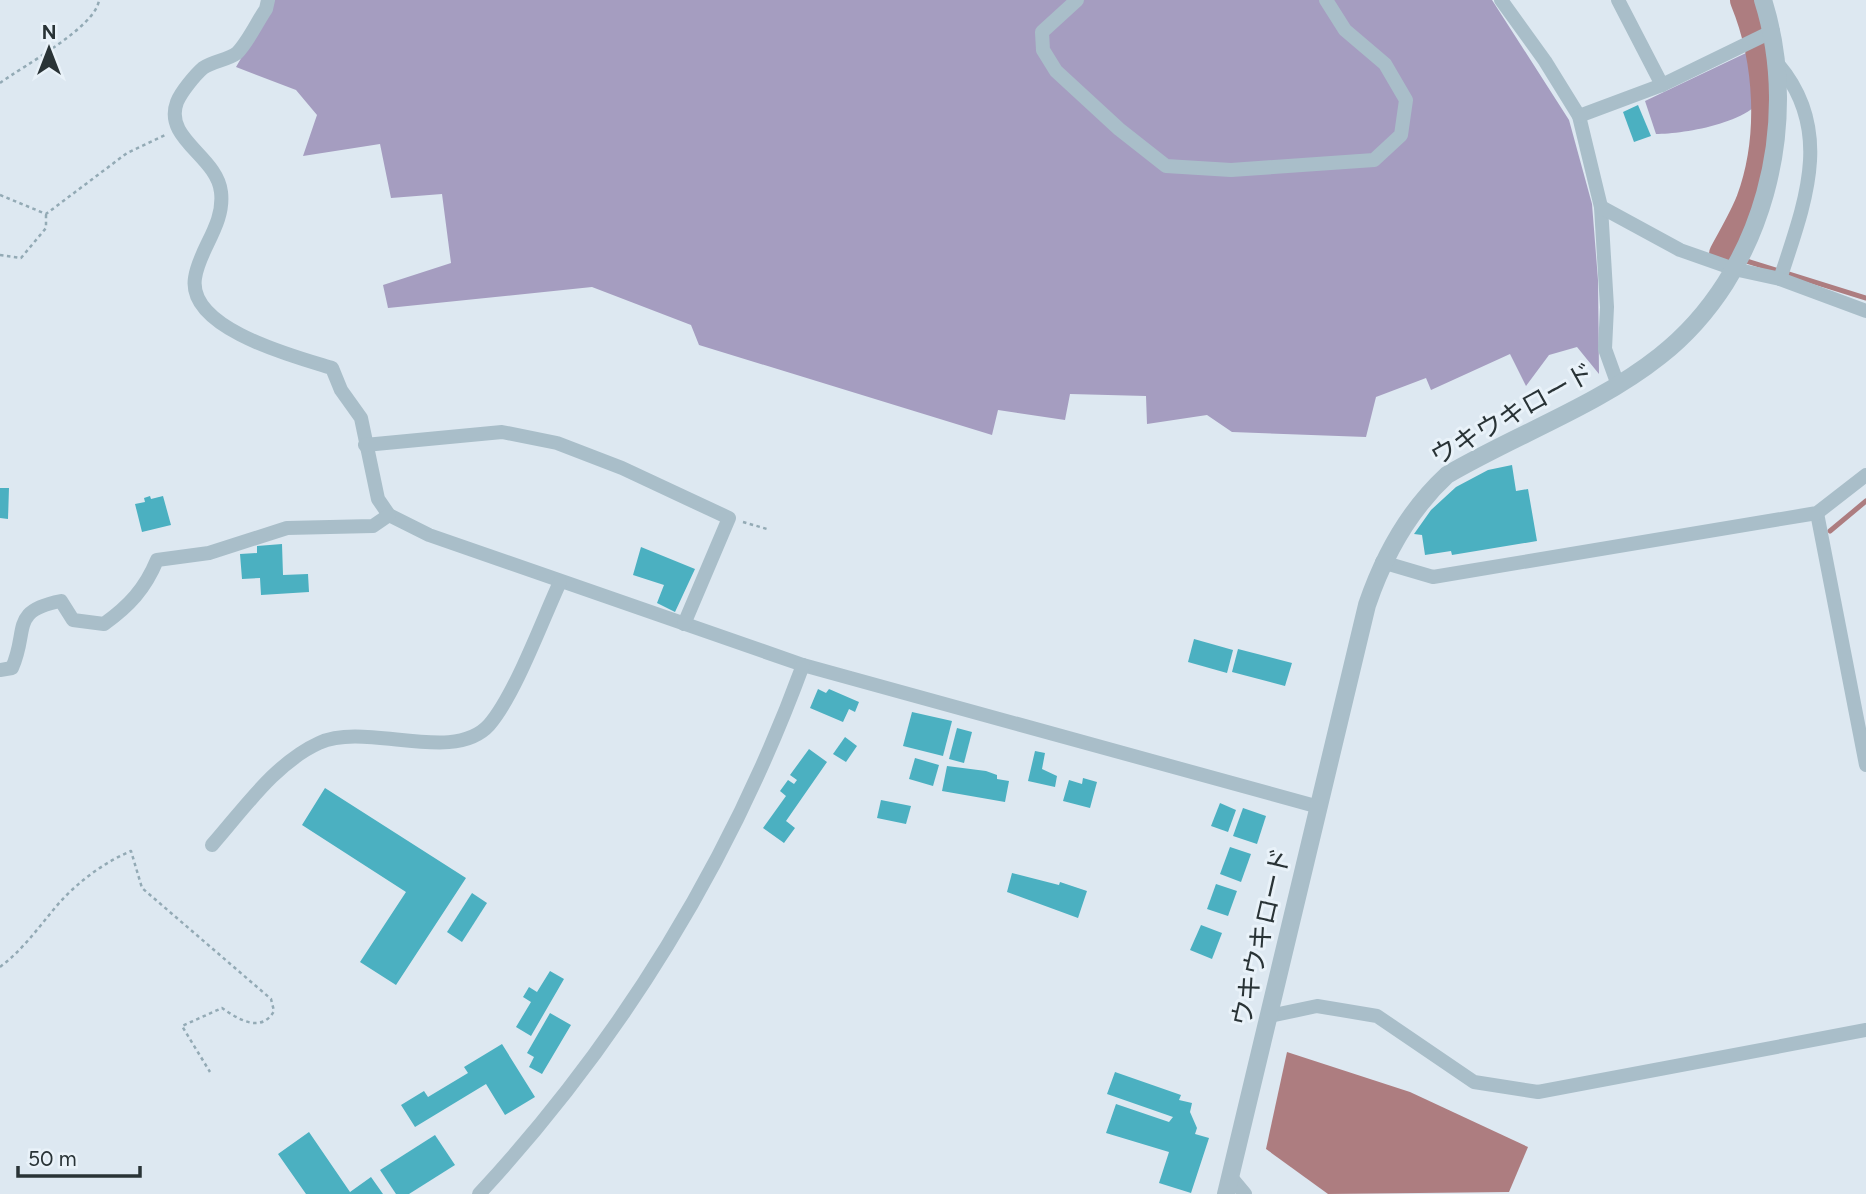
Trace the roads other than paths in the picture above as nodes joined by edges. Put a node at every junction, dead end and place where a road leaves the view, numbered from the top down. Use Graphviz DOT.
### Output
graph roads {
  1 [pos="268,0"];
  2 [pos="1077,0"];
  3 [pos="1326,0"];
  4 [pos="1501,0"];
  5 [pos="1618,0"];
  6 [pos="1763,0"];
  7 [pos="1773,31"];
  8 [pos="1778,64"];
  9 [pos="1662,85"];
  10 [pos="1579,116"];
  11 [pos="1601,207"];
  12 [pos="1734,269"];
  13 [pos="1780,279"];
  14 [pos="1866,311"];
  15 [pos="1618,385"];
  16 [pos="365,445"];
  17 [pos="1866,475"];
  18 [pos="1817,513"];
  19 [pos="389,514"];
  20 [pos="1382,562"];
  21 [pos="560,582"];
  22 [pos="684,624"];
  23 [pos="803,665"];
  24 [pos="0,670"];
  25 [pos="1866,765"];
  26 [pos="1319,807"];
  27 [pos="212,845"];
  28 [pos="1270,1016"];
  29 [pos="1866,1030"];
  30 [pos="1230,1176"];
  31 [pos="479,1194"];
  32 [pos="1226,1194"];
  33 [pos="1245,1194"];
  1 -- 16 [label="street"];
  2 -- 3 [label="street"];
  4 -- 10 [label="street"];
  5 -- 9 [label="street"];
  6 -- 7 [label="street, ウキウキロード"];
  7 -- 8 [label="street, ウキウキロード"];
  7 -- 9 [label="street"];
  8 -- 12 [label="street, ウキウキロード"];
  8 -- 13 [label="street"];
  9 -- 10 [label="street"];
  10 -- 11 [label="street"];
  11 -- 12 [label="street"];
  11 -- 15 [label="street"];
  12 -- 13 [label="street"];
  12 -- 15 [label="street, ウキウキロード"];
  13 -- 14 [label="street"];
  15 -- 20 [label="street, ウキウキロード"];
  16 -- 19 [label="street"];
  16 -- 22 [label="street"];
  17 -- 18 [label="street"];
  18 -- 20 [label="street"];
  18 -- 25 [label="street"];
  19 -- 21 [label="street"];
  19 -- 24 [label="street"];
  20 -- 26 [label="street, ウキウキロード"];
  21 -- 22 [label="street"];
  21 -- 27 [label="street"];
  22 -- 23 [label="street"];
  23 -- 26 [label="street"];
  23 -- 31 [label="street"];
  26 -- 28 [label="street, ウキウキロード"];
  28 -- 29 [label="street"];
  28 -- 30 [label="street, ウキウキロード"];
  30 -- 32 [label="street, ウキウキロード"];
  30 -- 33 [label="street"];
}
